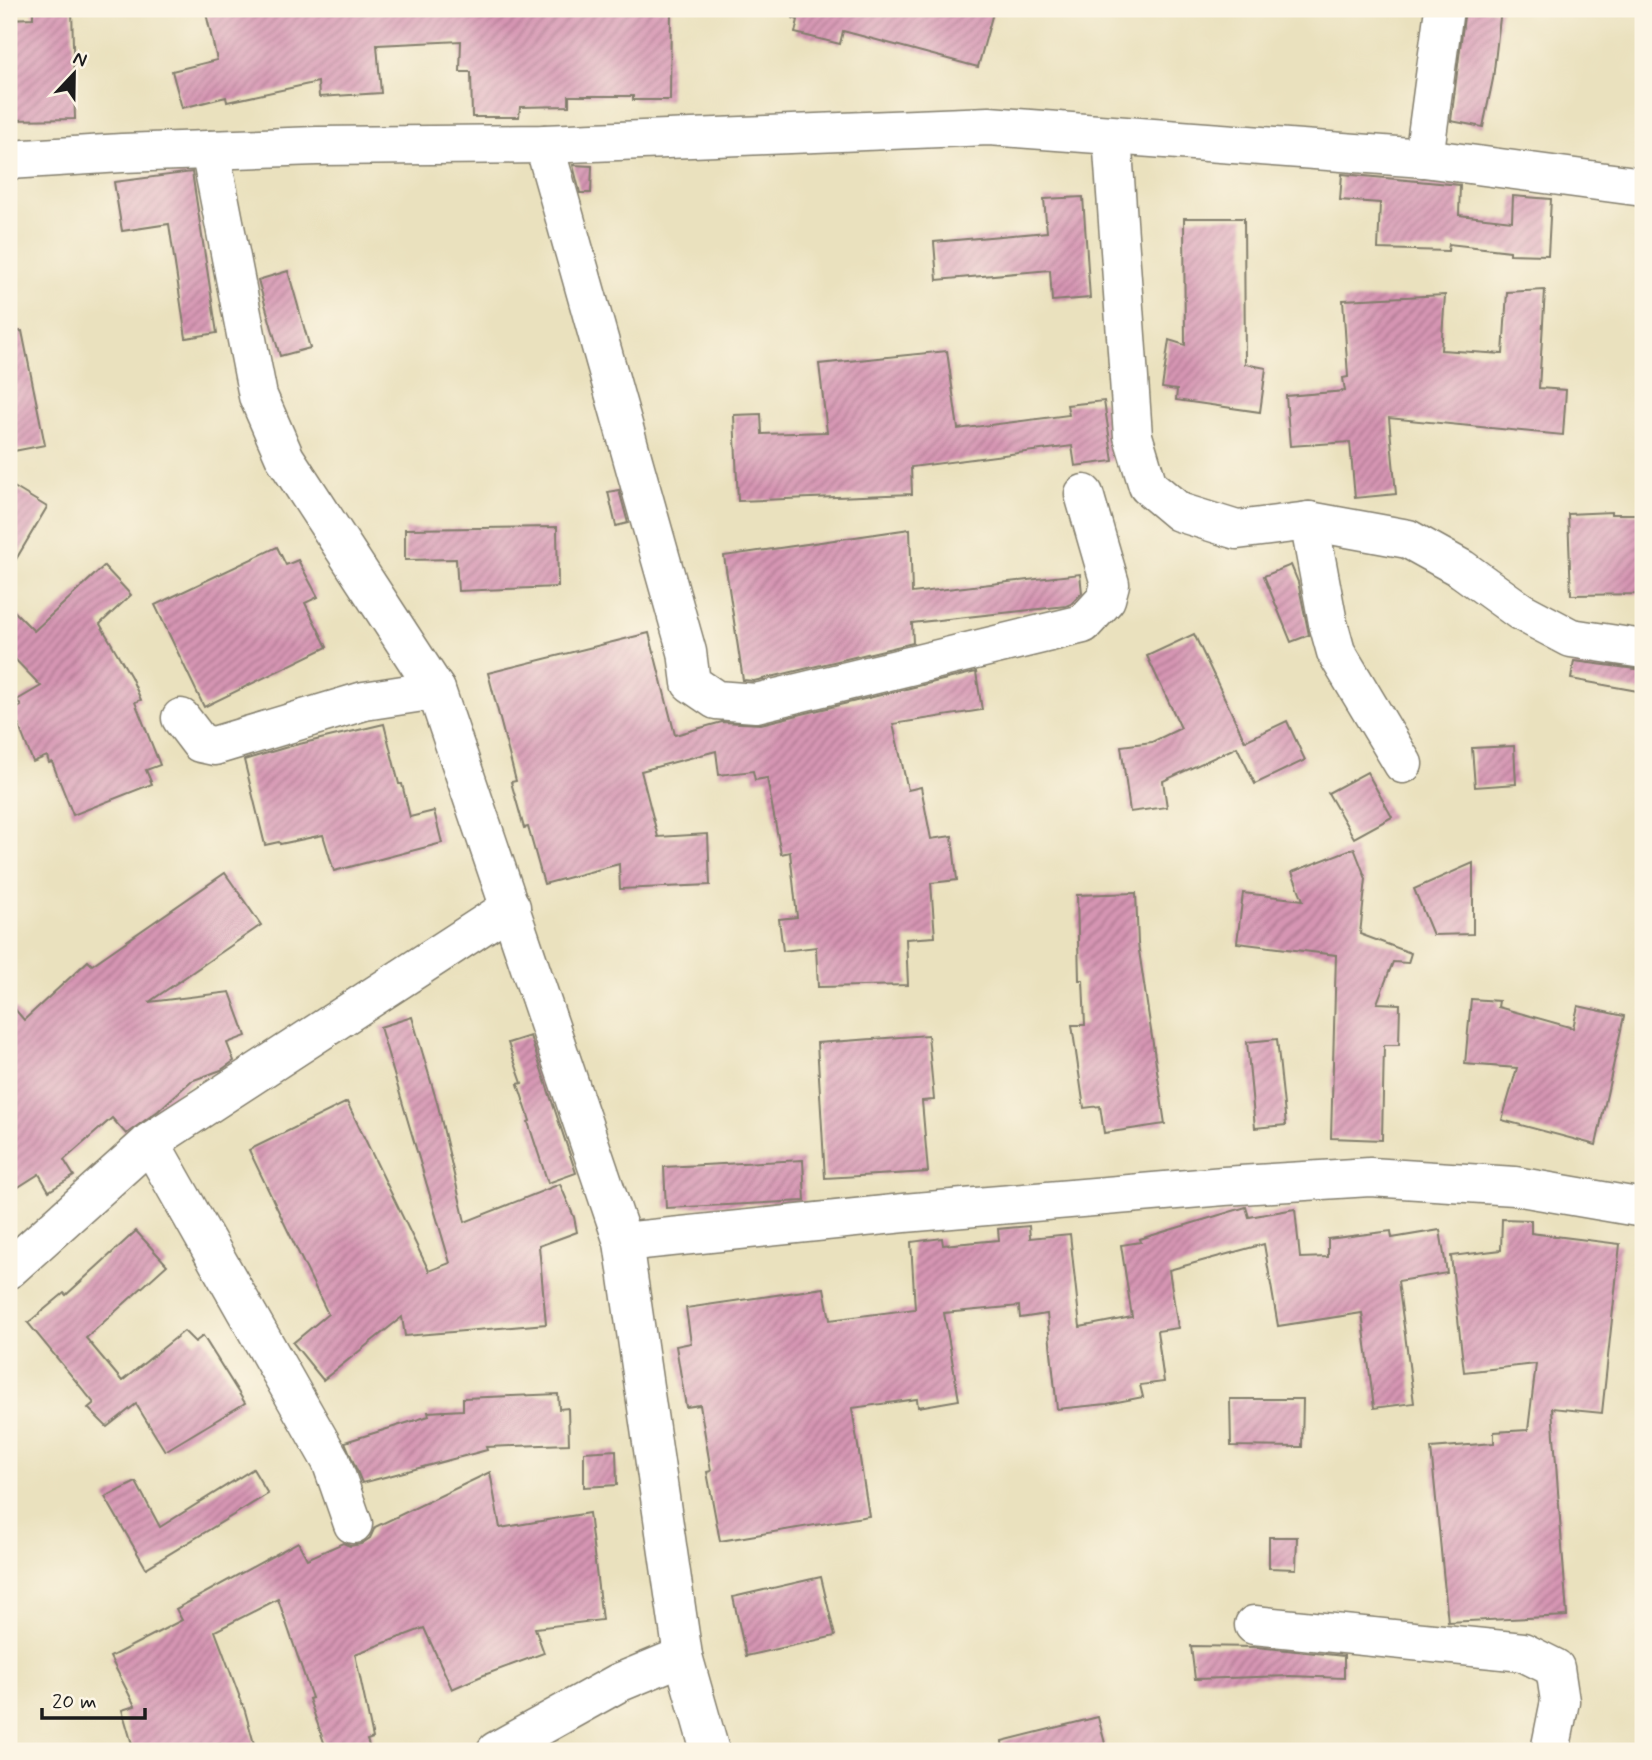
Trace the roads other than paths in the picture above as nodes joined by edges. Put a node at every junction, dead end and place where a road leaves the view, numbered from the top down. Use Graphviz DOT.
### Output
graph roads {
  1 [pos="1444,9"];
  2 [pos="1112,136"];
  3 [pos="544,144"];
  4 [pos="209,150"];
  5 [pos="1424,158"];
  6 [pos="9,160"];
  7 [pos="1643,187"];
  8 [pos="1084,494"];
  9 [pos="1310,520"];
  10 [pos="1643,649"];
  11 [pos="436,690"];
  12 [pos="181,718"];
  13 [pos="1403,764"];
  14 [pos="511,908"];
  15 [pos="150,1142"];
  16 [pos="1643,1208"];
  17 [pos="623,1242"];
  18 [pos="9,1269"];
  19 [pos="353,1524"];
  20 [pos="1254,1625"];
  21 [pos="683,1656"];
  22 [pos="496,1751"];
  23 [pos="710,1751"];
  24 [pos="1550,1751"];
  1 -- 5 [label="street"];
  2 -- 3 [label="street"];
  2 -- 5 [label="street"];
  2 -- 9 [label="street"];
  3 -- 4 [label="street"];
  3 -- 8 [label="street"];
  4 -- 6 [label="street"];
  4 -- 11 [label="street"];
  5 -- 7 [label="street"];
  9 -- 10 [label="street"];
  9 -- 13 [label="street"];
  11 -- 12 [label="street"];
  11 -- 14 [label="street"];
  14 -- 15 [label="street"];
  14 -- 17 [label="street"];
  15 -- 18 [label="street"];
  15 -- 19 [label="street"];
  16 -- 17 [label="street"];
  17 -- 21 [label="street"];
  20 -- 24 [label="street"];
  21 -- 22 [label="street"];
  21 -- 23 [label="street"];
}
